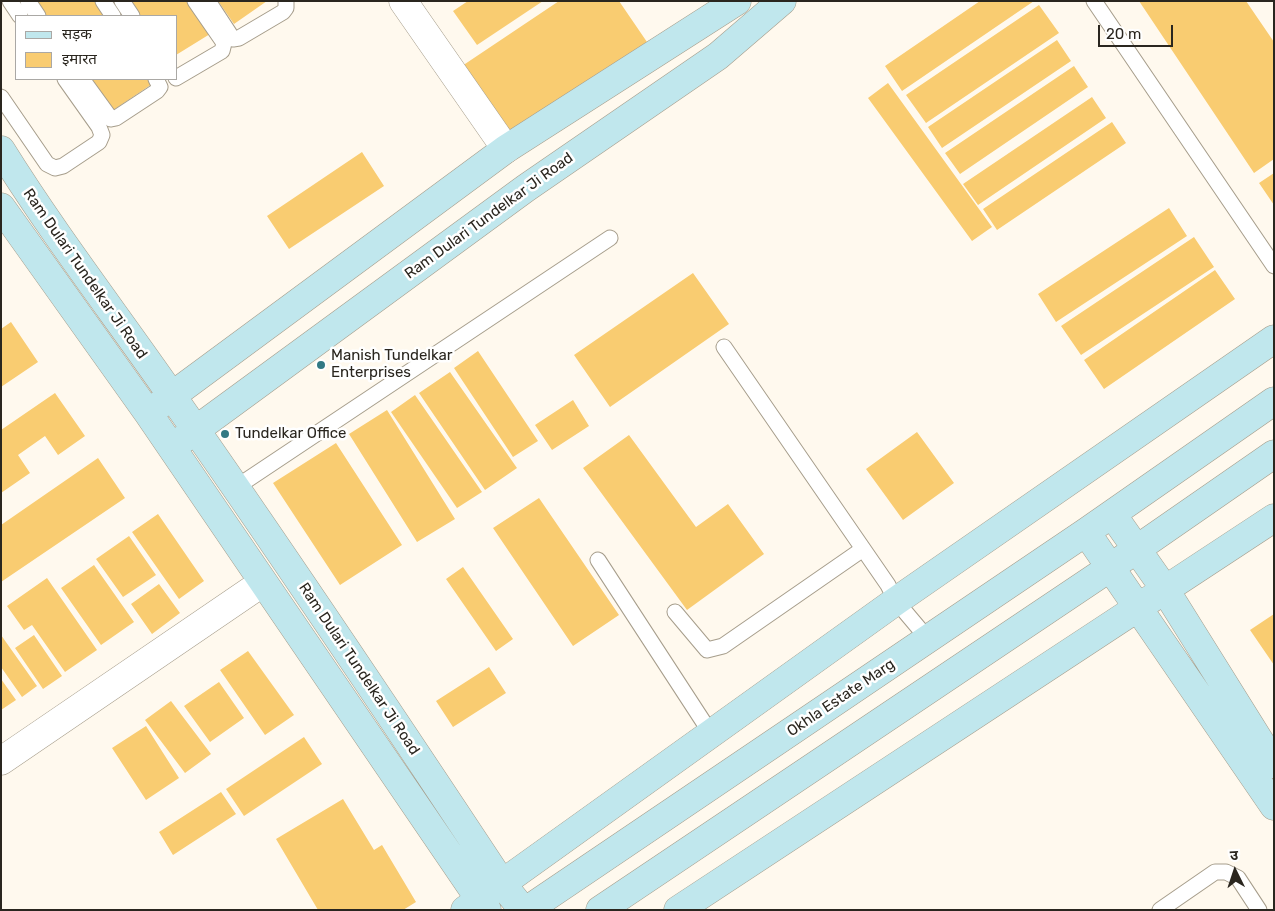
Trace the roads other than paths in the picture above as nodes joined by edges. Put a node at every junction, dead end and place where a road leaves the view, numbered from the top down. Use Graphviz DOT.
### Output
graph roads {
  1 [pos="10,1"];
  2 [pos="28,1"];
  3 [pos="103,1"];
  4 [pos="122,1"];
  5 [pos="195,1"];
  6 [pos="208,1"];
  7 [pos="286,1"];
  8 [pos="403,1"];
  9 [pos="737,1"];
  10 [pos="782,1"];
  11 [pos="1094,1"];
  12 [pos="19,15"];
  13 [pos="37,15"];
  14 [pos="112,15"];
  15 [pos="131,15"];
  16 [pos="178,77"];
  17 [pos="66,80"];
  18 [pos="83,80"];
  19 [pos="156,80"];
  20 [pos="1,97"];
  21 [pos="506,149"];
  22 [pos="1,150"];
  23 [pos="1,207"];
  24 [pos="610,238"];
  25 [pos="1274,266"];
  26 [pos="1274,339"];
  27 [pos="724,347"];
  28 [pos="172,396"];
  29 [pos="1274,401"];
  30 [pos="148,413"];
  31 [pos="195,429"];
  32 [pos="172,448"];
  33 [pos="1274,454"];
  34 [pos="235,488"];
  35 [pos="1112,514"];
  36 [pos="1274,518"];
  37 [pos="1086,532"];
  38 [pos="1137,548"];
  39 [pos="863,549"];
  40 [pos="598,560"];
  41 [pos="1111,567"];
  42 [pos="262,583"];
  43 [pos="1164,588"];
  44 [pos="896,601"];
  45 [pos="1137,606"];
  46 [pos="675,612"];
  47 [pos="928,640"];
  48 [pos="710,732"];
  49 [pos="1,761"];
  50 [pos="1274,764"];
  51 [pos="1274,806"];
  52 [pos="503,885"];
  53 [pos="477,907"];
  54 [pos="523,910"];
  55 [pos="527,910"];
  56 [pos="600,910"];
  57 [pos="678,910"];
  58 [pos="1160,910"];
  59 [pos="1259,910"];
  1 -- 12 [label="lane"];
  2 -- 13 [label="lane"];
  3 -- 14 [label="lane"];
  4 -- 15 [label="lane"];
  5 -- 16 [label="lane"];
  6 -- 7 [label="lane"];
  8 -- 21 [label="street"];
  9 -- 21 [label="street"];
  10 -- 31 [label="street, Ram Dulari Tundelkar Ji Road"];
  11 -- 25 [label="lane"];
  17 -- 20 [label="lane"];
  18 -- 19 [label="lane"];
  21 -- 28 [label="street"];
  22 -- 28 [label="street, Ram Dulari Tundelkar Ji Road"];
  23 -- 30 [label="street, Ram Dulari Tundelkar Ji Road"];
  24 -- 34 [label="lane"];
  26 -- 44 [label="street"];
  27 -- 39 [label="lane"];
  28 -- 30 [label="street"];
  28 -- 31 [label="street, Ram Dulari Tundelkar Ji Road"];
  29 -- 35 [label="street, Okhla Estate Marg"];
  30 -- 32 [label="street, Ram Dulari Tundelkar Ji Road"];
  31 -- 32 [label="street, Ram Dulari Tundelkar Ji Road"];
  31 -- 34 [label="street, Ram Dulari Tundelkar Ji Road"];
  32 -- 42 [label="street, Ram Dulari Tundelkar Ji Road"];
  33 -- 38 [label="street"];
  34 -- 52 [label="street, Ram Dulari Tundelkar Ji Road"];
  35 -- 37 [label="street, Okhla Estate Marg"];
  35 -- 38 [label="street"];
  36 -- 43 [label="street"];
  37 -- 41 [label="street"];
  37 -- 47 [label="street, Okhla Estate Marg"];
  38 -- 41 [label="street"];
  38 -- 43 [label="street"];
  39 -- 44 [label="lane"];
  39 -- 46 [label="lane"];
  40 -- 48 [label="lane"];
  41 -- 45 [label="street"];
  41 -- 56 [label="street"];
  42 -- 49 [label="street"];
  42 -- 53 [label="street, Ram Dulari Tundelkar Ji Road"];
  43 -- 45 [label="street"];
  43 -- 50 [label="street"];
  44 -- 47 [label="lane"];
  44 -- 48 [label="street"];
  45 -- 51 [label="street"];
  45 -- 57 [label="street"];
  47 -- 55 [label="street, Okhla Estate Marg"];
  48 -- 52 [label="street"];
  52 -- 53 [label="street"];
  52 -- 54 [label="street, Ram Dulari Tundelkar Ji Road"];
  58 -- 59 [label="lane"];
}
